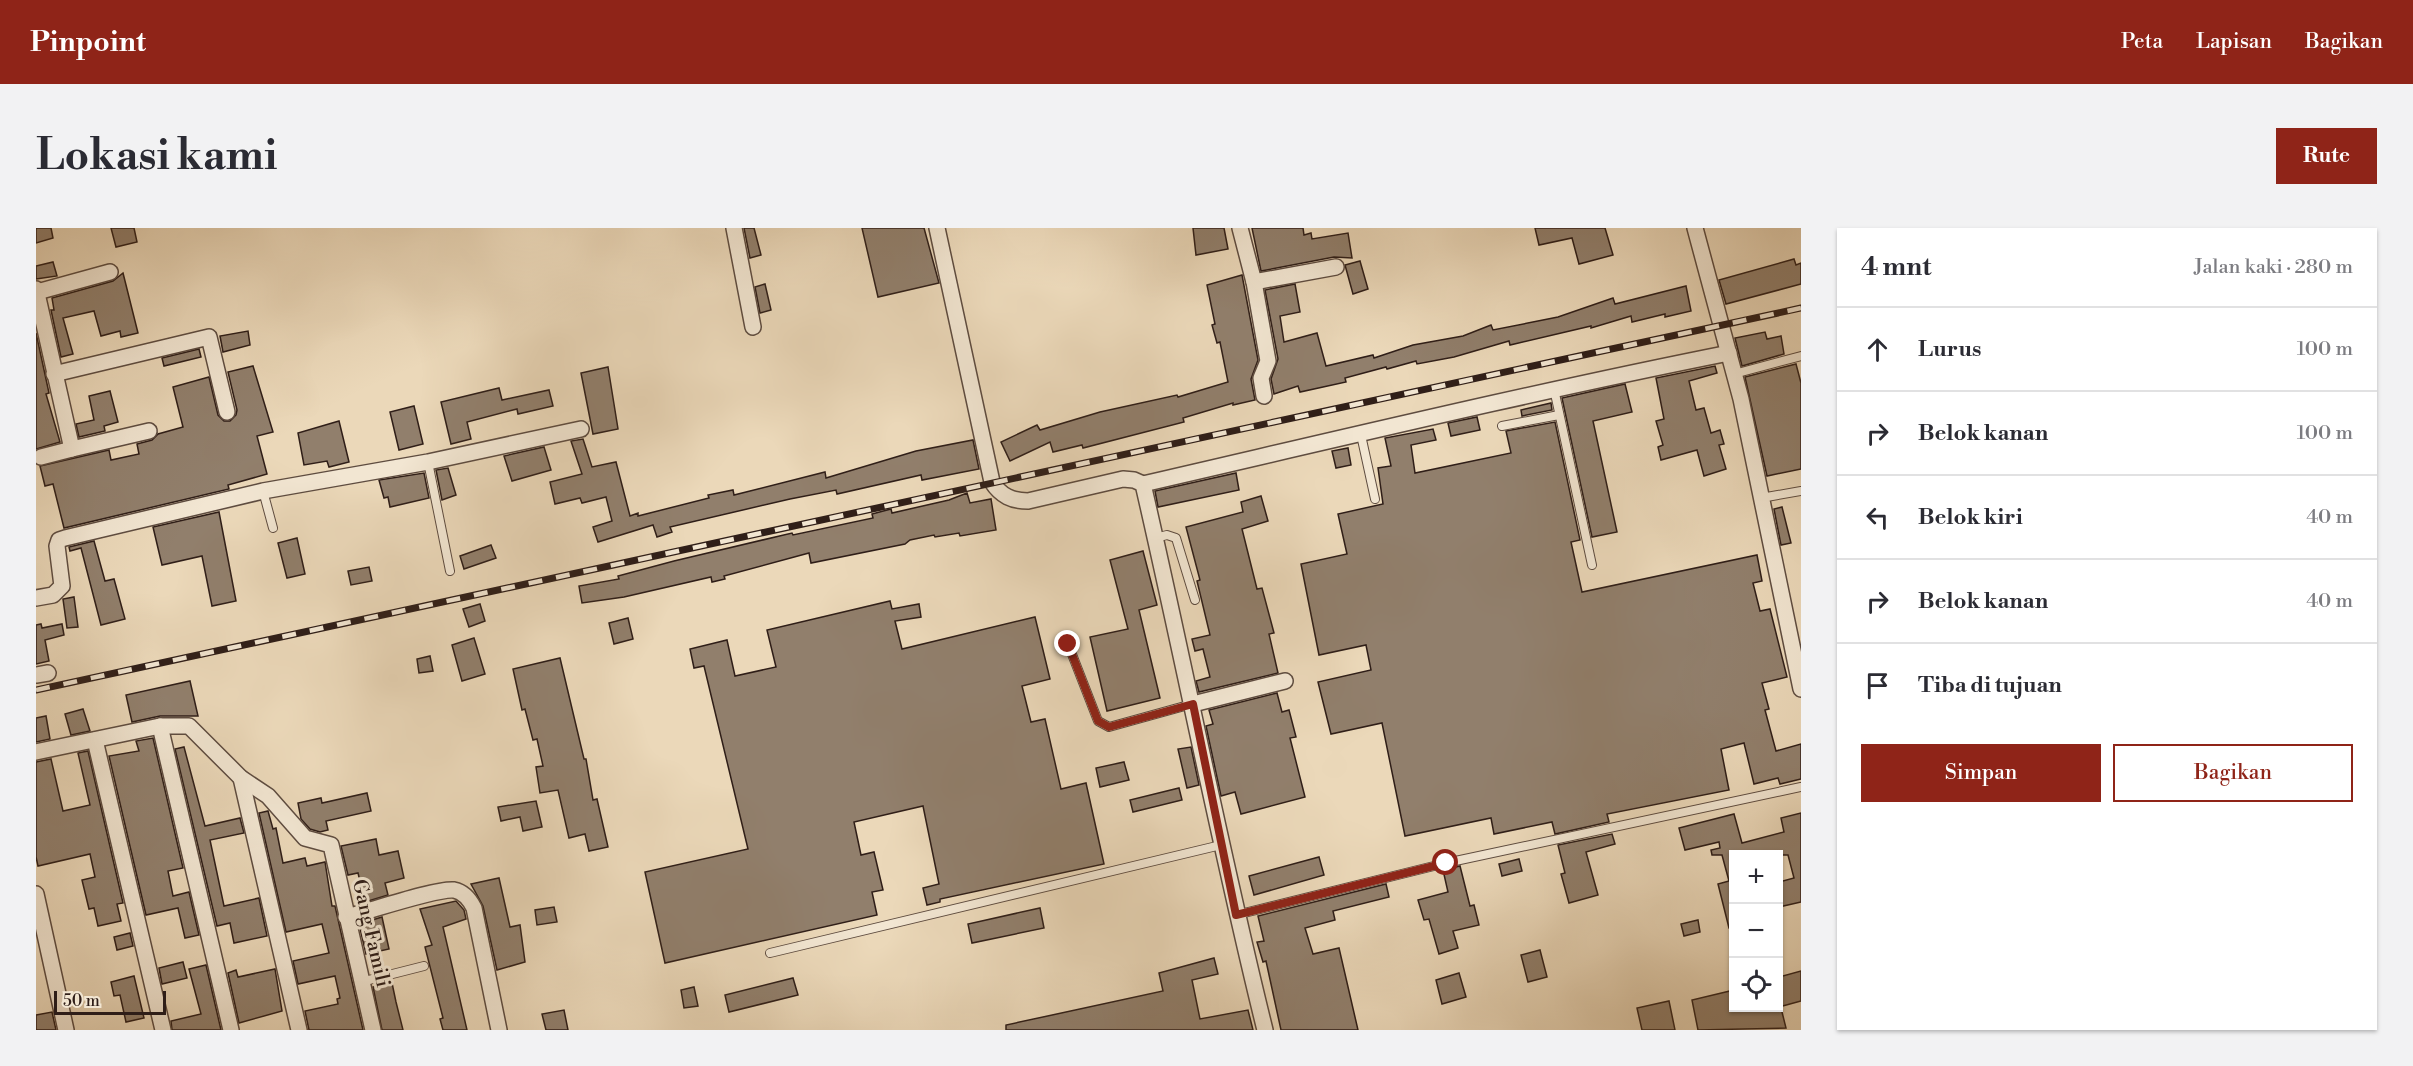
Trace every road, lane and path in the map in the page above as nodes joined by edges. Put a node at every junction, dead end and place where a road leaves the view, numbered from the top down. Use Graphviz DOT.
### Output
graph roads {
  1 [pos="734,228"];
  2 [pos="937,228"];
  3 [pos="1240,228"];
  4 [pos="1695,228"];
  5 [pos="1336,267"];
  6 [pos="110,272"];
  7 [pos="1254,282"];
  8 [pos="36,291"];
  9 [pos="753,327"];
  10 [pos="1729,352"];
  11 [pos="1801,356"];
  12 [pos="54,374"];
  13 [pos="1734,374"];
  14 [pos="1554,388"];
  15 [pos="1264,396"];
  16 [pos="227,412"];
  17 [pos="1559,415"];
  18 [pos="1502,426"];
  19 [pos="581,429"];
  20 [pos="149,431"];
  21 [pos="1361,435"];
  22 [pos="72,449"];
  23 [pos="41,457"];
  24 [pos="428,462"];
  25 [pos="1143,484"];
  26 [pos="263,491"];
  27 [pos="1801,491"];
  28 [pos="1761,498"];
  29 [pos="1375,499"];
  30 [pos="273,528"];
  31 [pos="1155,538"];
  32 [pos="1592,565"];
  33 [pos="450,571"];
  34 [pos="36,598"];
  35 [pos="1195,600"];
  36 [pos="1068,644"];
  37 [pos="1285,681"];
  38 [pos="1801,689"];
  39 [pos="1193,704"];
  40 [pos="160,726"];
  41 [pos="95,740"];
  42 [pos="36,752"];
  43 [pos="241,778"];
  44 [pos="1801,787"];
  45 [pos="1221,845"];
  46 [pos="36,894"];
  47 [pos="1236,915"];
  48 [pos="346,917"];
  49 [pos="770,953"];
  50 [pos="424,966"];
  51 [pos="361,982"];
  52 [pos="66,1030"];
  53 [pos="163,1030"];
  54 [pos="231,1030"];
  55 [pos="299,1030"];
  56 [pos="373,1030"];
  57 [pos="499,1030"];
  58 [pos="1265,1030"];
  1 -- 9 [label="street"];
  2 -- 25 [label="street"];
  3 -- 7 [label="street"];
  4 -- 10 [label="street"];
  5 -- 7 [label="street"];
  6 -- 8 [label="street"];
  7 -- 15 [label="street"];
  8 -- 12 [label="street"];
  10 -- 13 [label="street"];
  10 -- 14 [label="street"];
  11 -- 13 [label="lane"];
  12 -- 16 [label="street"];
  12 -- 22 [label="street"];
  13 -- 28 [label="street"];
  14 -- 17 [label="lane"];
  14 -- 21 [label="street"];
  17 -- 18 [label="lane"];
  17 -- 32 [label="lane"];
  19 -- 24 [label="street"];
  20 -- 22 [label="street"];
  21 -- 25 [label="street"];
  21 -- 29 [label="lane"];
  22 -- 23 [label="street"];
  24 -- 26 [label="street"];
  24 -- 33 [label="lane"];
  25 -- 31 [label="street"];
  26 -- 30 [label="lane"];
  26 -- 34 [label="street"];
  27 -- 28 [label="lane"];
  28 -- 38 [label="street"];
  31 -- 35 [label="lane"];
  31 -- 39 [label="street"];
  36 -- 39 [label="lane"];
  37 -- 39 [label="street"];
  39 -- 45 [label="street"];
  40 -- 41 [label="street"];
  40 -- 43 [label="street"];
  40 -- 54 [label="street"];
  41 -- 42 [label="street"];
  41 -- 53 [label="street"];
  43 -- 48 [label="street, Gang Famili"];
  43 -- 55 [label="street"];
  44 -- 47 [label="lane"];
  45 -- 47 [label="street"];
  45 -- 49 [label="lane"];
  46 -- 52 [label="street"];
  47 -- 58 [label="street"];
  48 -- 51 [label="street, Gang Famili"];
  48 -- 57 [label="street"];
  50 -- 51 [label="lane"];
  51 -- 56 [label="street, Gang Famili"];
}
